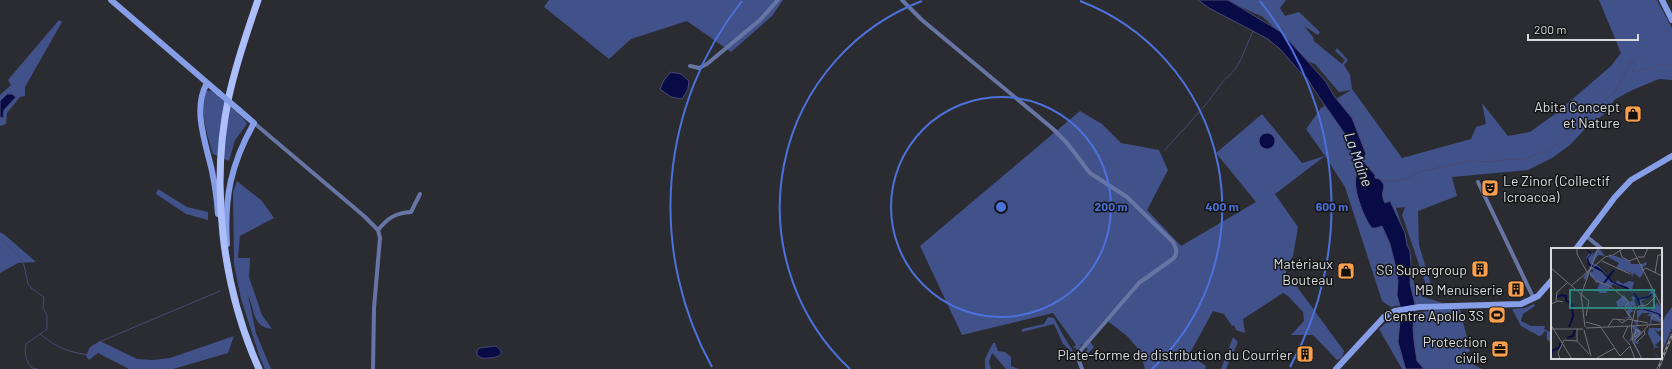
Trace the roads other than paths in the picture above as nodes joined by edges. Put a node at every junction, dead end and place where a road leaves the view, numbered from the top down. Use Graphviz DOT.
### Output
graph roads {
  1 [pos="111,0"];
  2 [pos="258,0"];
  3 [pos="778,0"];
  4 [pos="902,0"];
  5 [pos="1662,0"];
  6 [pos="1672,20"];
  7 [pos="690,66"];
  8 [pos="207,83"];
  9 [pos="254,123"];
  10 [pos="1672,156"];
  11 [pos="1478,182"];
  12 [pos="420,194"];
  13 [pos="378,230"];
  14 [pos="1586,236"];
  15 [pos="224,239"];
  16 [pos="1577,248"];
  17 [pos="1601,248"];
  18 [pos="225,249"];
  19 [pos="1551,281"];
  20 [pos="1534,299"];
  21 [pos="259,369"];
  22 [pos="373,369"];
  23 [pos="1082,369"];
  24 [pos="1336,369"];
  1 -- 8 [label="street"];
  2 -- 15 [label="main road"];
  3 -- 7 [label="street"];
  4 -- 23 [label="street"];
  5 -- 6 [label="street"];
  8 -- 9 [label="street, bridge"];
  8 -- 15 [label="street"];
  9 -- 13 [label="street"];
  9 -- 18 [label="street"];
  10 -- 14 [label="street"];
  11 -- 20 [label="street"];
  12 -- 13 [label="street"];
  13 -- 22 [label="street"];
  14 -- 16 [label="street"];
  14 -- 17 [label="street"];
  15 -- 18 [label="main road"];
  18 -- 21 [label="main road"];
  19 -- 20 [label="street"];
  20 -- 24 [label="street"];
}
